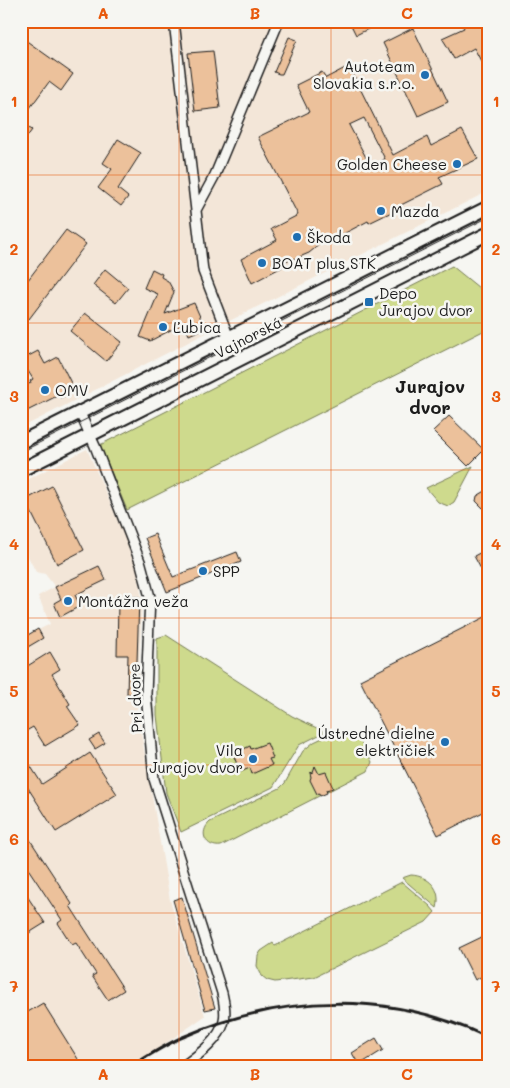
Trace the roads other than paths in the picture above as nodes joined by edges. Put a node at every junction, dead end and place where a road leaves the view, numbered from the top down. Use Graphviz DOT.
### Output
graph roads {
  1 [pos="174,21"];
  2 [pos="279,21"];
  3 [pos="489,207"];
  4 [pos="196,210"];
  5 [pos="489,233"];
  6 [pos="229,338"];
  7 [pos="80,413"];
  8 [pos="90,436"];
  9 [pos="21,442"];
  10 [pos="21,470"];
  11 [pos="193,1064"];
  12 [pos="182,1067"];
  1 -- 4 [label="street"];
  2 -- 4 [label="street"];
  3 -- 6 [label="main road, Vajnorská"];
  4 -- 6 [label="street"];
  5 -- 8 [label="main road, Vajnorská"];
  6 -- 7 [label="main road, Vajnorská"];
  7 -- 8 [label="street, Pri dvore"];
  7 -- 9 [label="main road, Vajnorská"];
  8 -- 10 [label="main road, Vajnorská"];
  8 -- 11 [label="street, Pri dvore"];
  11 -- 12 [label="street, Pri dvore"];
}
